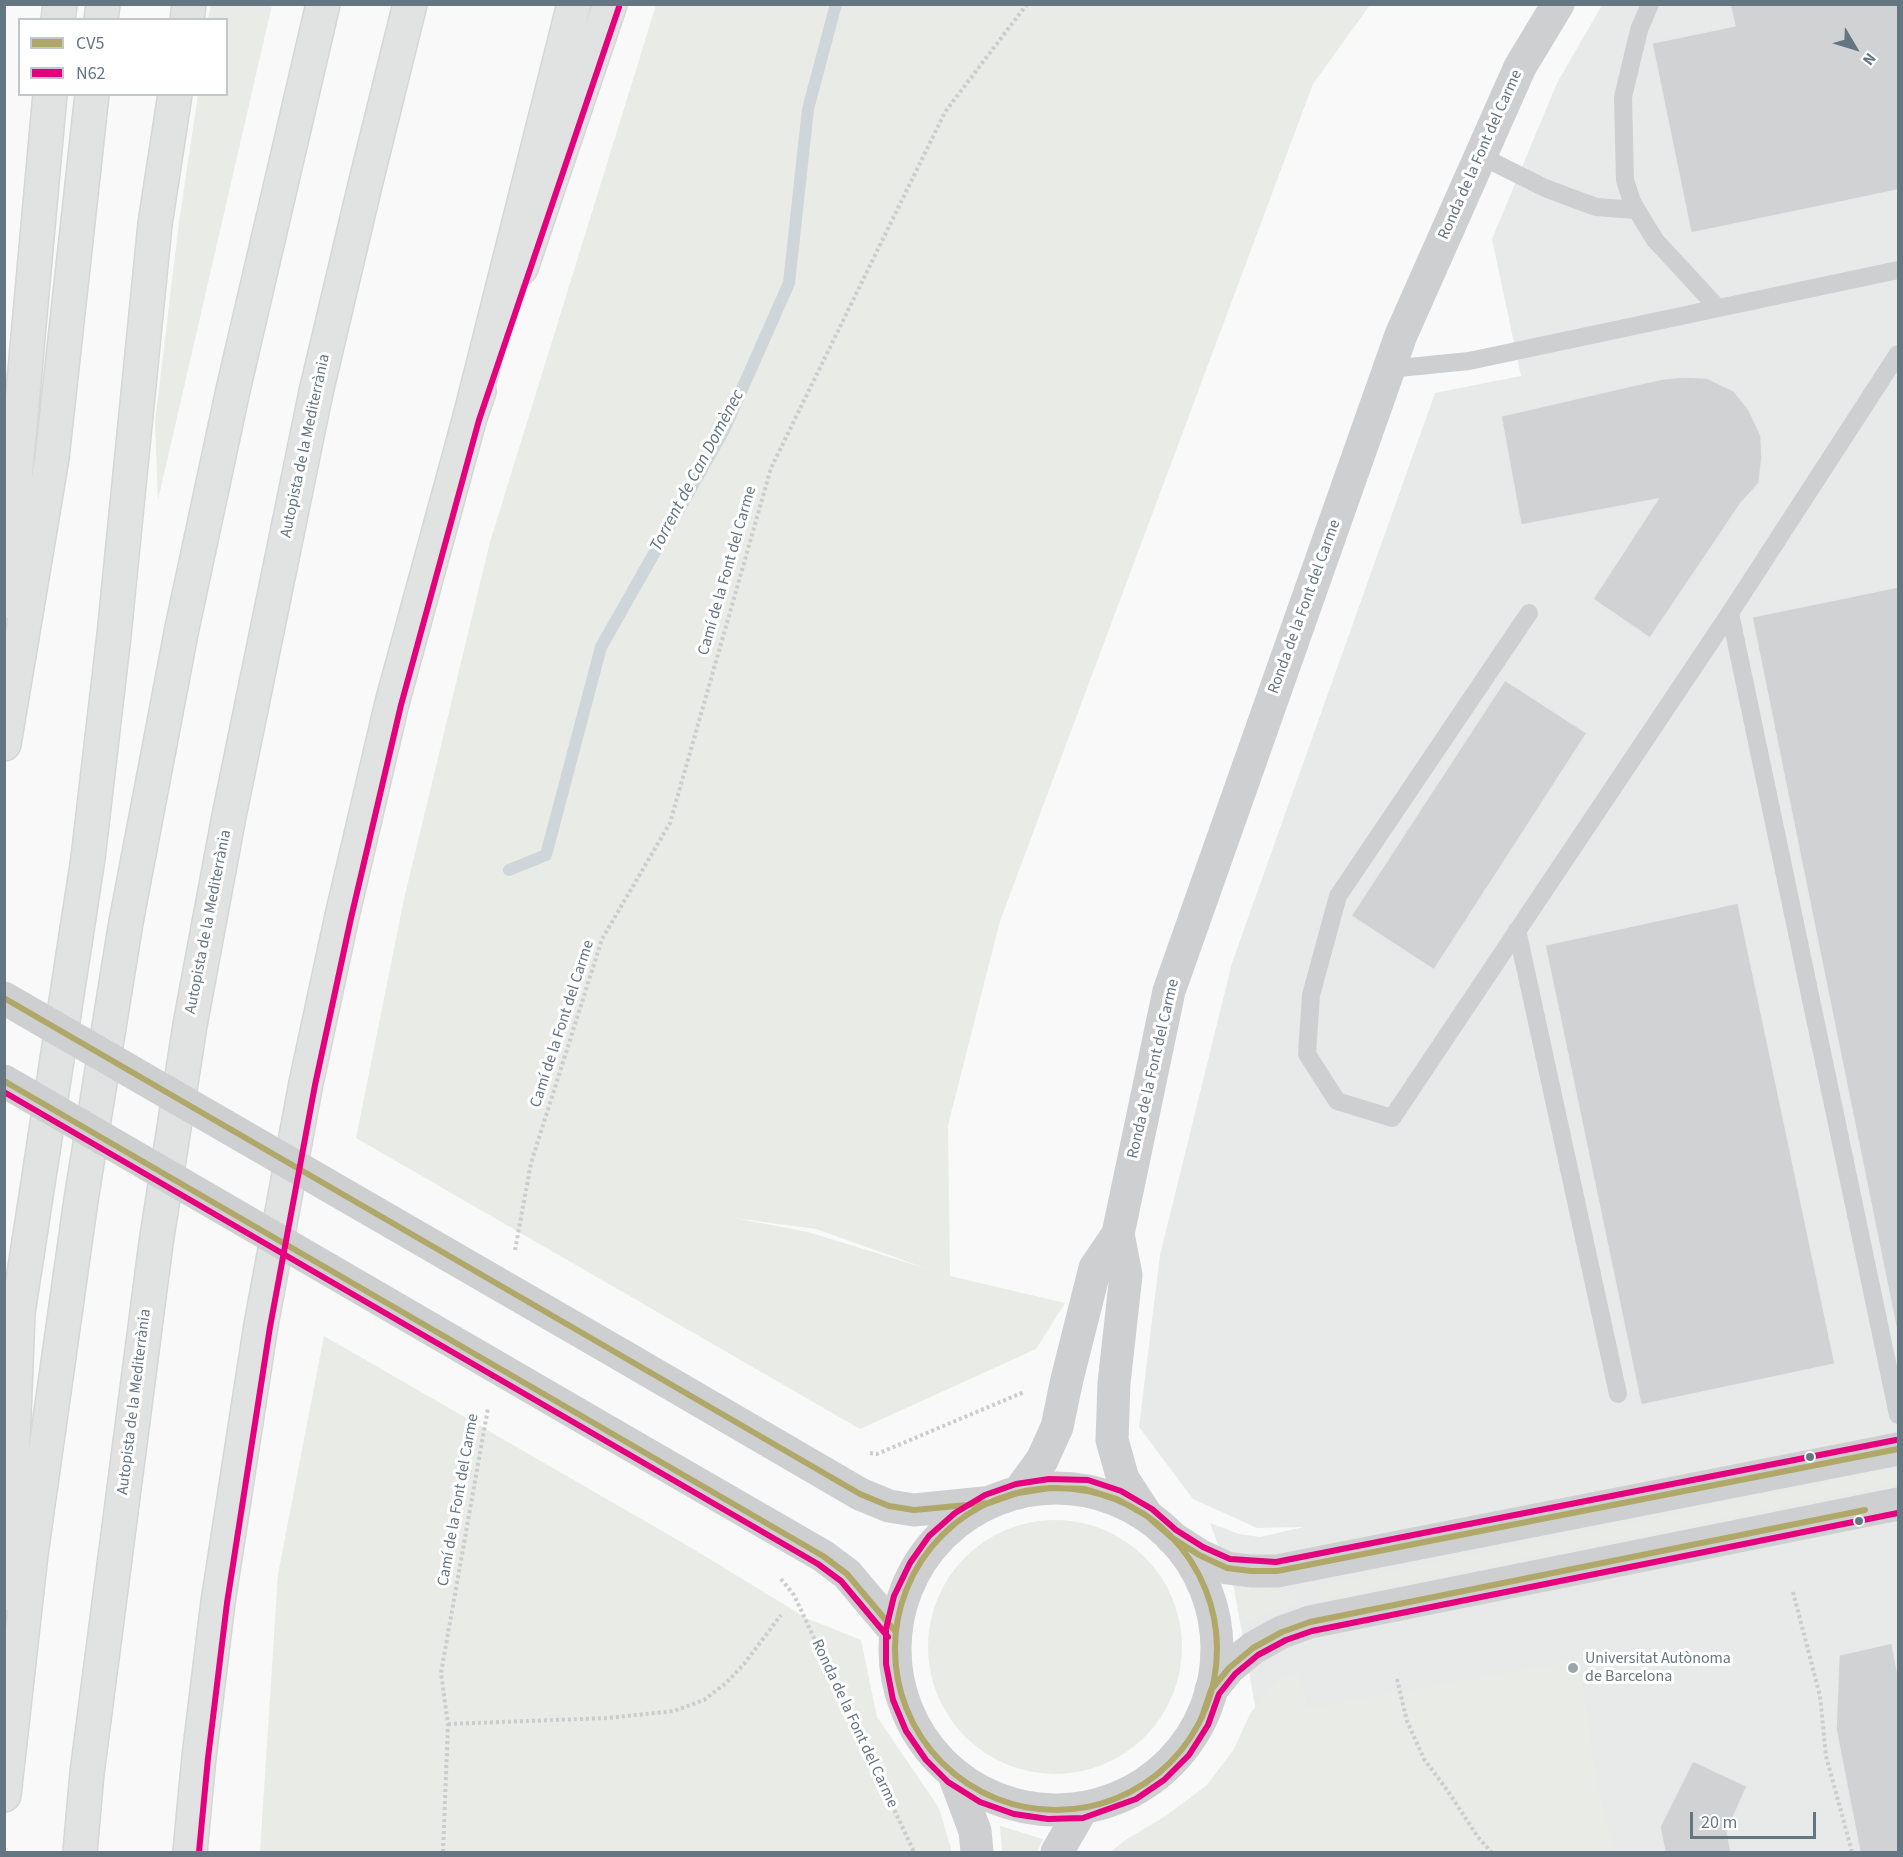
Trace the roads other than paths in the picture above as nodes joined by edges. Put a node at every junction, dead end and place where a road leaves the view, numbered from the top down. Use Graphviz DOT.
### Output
graph roads {
  1 [pos="323,4"];
  2 [pos="411,4"];
  3 [pos="574,4"];
  4 [pos="610,4"];
  5 [pos="1558,4"];
  6 [pos="1650,4"];
  7 [pos="50,96"];
  8 [pos="92,96"];
  9 [pos="175,96"];
  10 [pos="1480,156"];
  11 [pos="1636,210"];
  12 [pos="1899,270"];
  13 [pos="1718,308"];
  14 [pos="1897,358"];
  15 [pos="1389,369"];
  16 [pos="470,417"];
  17 [pos="4,602"];
  18 [pos="1730,613"];
  19 [pos="1529,614"];
  20 [pos="4,744"];
  21 [pos="1517,930"];
  22 [pos="4,998"];
  23 [pos="4,1081"];
  24 [pos="1118,1234"];
  25 [pos="1618,1394"];
  26 [pos="1899,1414"];
  27 [pos="1899,1449"];
  28 [pos="1004,1498"];
  29 [pos="1899,1504"];
  30 [pos="1147,1516"];
  31 [pos="1171,1537"];
  32 [pos="895,1631"];
  33 [pos="4,1655"];
  34 [pos="1211,1690"];
  35 [pos="954,1775"];
  36 [pos="4,1795"];
  37 [pos="1082,1809"];
  38 [pos="80,1852"];
  39 [pos="190,1852"];
  40 [pos="977,1852"];
  41 [pos="1057,1852"];
  1 -- 36 [label="highway"];
  2 -- 38 [label="highway, Autopista de la Mediterrània"];
  3 -- 16 [label="highway"];
  4 -- 16 [label="highway"];
  5 -- 10 [label="street, Ronda de la Font del Carme"];
  6 -- 11 [label="lane"];
  7 -- 17 [label="highway"];
  8 -- 20 [label="highway"];
  9 -- 33 [label="highway"];
  10 -- 11 [label="lane"];
  10 -- 15 [label="street, Ronda de la Font del Carme"];
  11 -- 13 [label="lane"];
  12 -- 13 [label="lane"];
  13 -- 15 [label="lane"];
  14 -- 18 [label="lane"];
  15 -- 24 [label="street, Ronda de la Font del Carme"];
  16 -- 39 [label="highway"];
  18 -- 21 [label="lane"];
  18 -- 26 [label="lane"];
  19 -- 21 [label="lane"];
  21 -- 25 [label="lane"];
  22 -- 28 [label="street, bridge"];
  23 -- 32 [label="street, bridge"];
  24 -- 28 [label="street, Ronda de la Font del Carme"];
  24 -- 30 [label="street, Ronda de la Font del Carme"];
  27 -- 31 [label="street"];
  28 -- 30 [label="street"];
  28 -- 32 [label="street"];
  29 -- 34 [label="street"];
  30 -- 31 [label="street"];
  31 -- 34 [label="street"];
  32 -- 35 [label="street"];
  34 -- 37 [label="street"];
  35 -- 37 [label="street"];
  35 -- 40 [label="street"];
  37 -- 41 [label="street"];
}
